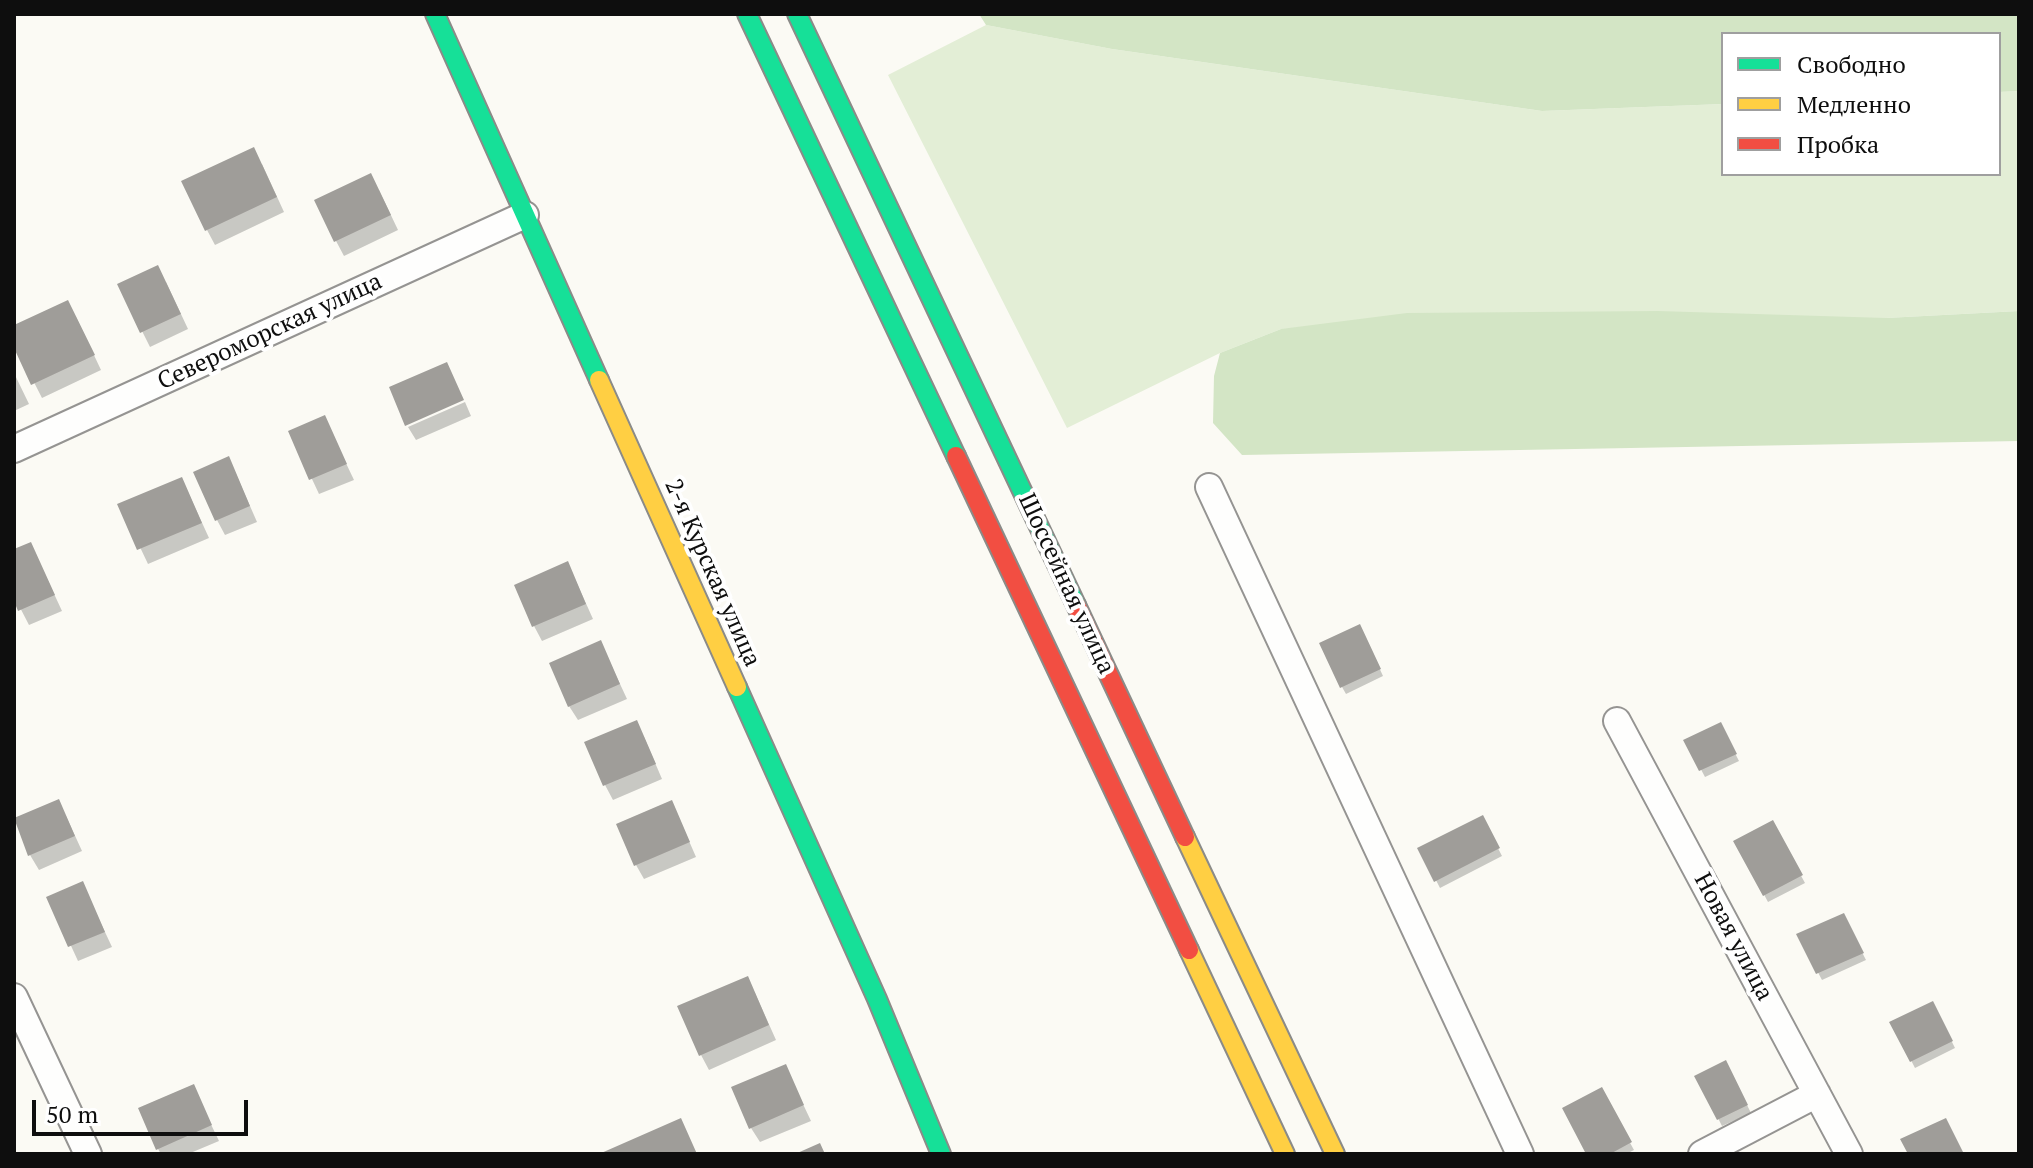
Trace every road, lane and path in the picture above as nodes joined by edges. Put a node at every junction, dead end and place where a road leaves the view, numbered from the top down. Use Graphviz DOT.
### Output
graph roads {
  1 [pos="435,14"];
  2 [pos="747,14"];
  3 [pos="797,14"];
  4 [pos="525,215"];
  5 [pos="14,449"];
  6 [pos="1209,487"];
  7 [pos="1617,721"];
  8 [pos="14,997"];
  9 [pos="1817,1094"];
  10 [pos="88,1154"];
  11 [pos="941,1154"];
  12 [pos="1285,1154"];
  13 [pos="1335,1154"];
  14 [pos="1520,1154"];
  15 [pos="1702,1154"];
  16 [pos="1849,1154"];
  1 -- 4 [label="main road, 2-я Курская улица"];
  2 -- 12 [label="main road, Шоссейная улица"];
  3 -- 13 [label="main road, Шоссейная улица"];
  4 -- 5 [label="street, Североморская улица"];
  4 -- 11 [label="main road, 2-я Курская улица"];
  6 -- 14 [label="street"];
  7 -- 9 [label="street, Новая улица"];
  8 -- 10 [label="street"];
  9 -- 15 [label="street"];
  9 -- 16 [label="street, Новая улица"];
}
